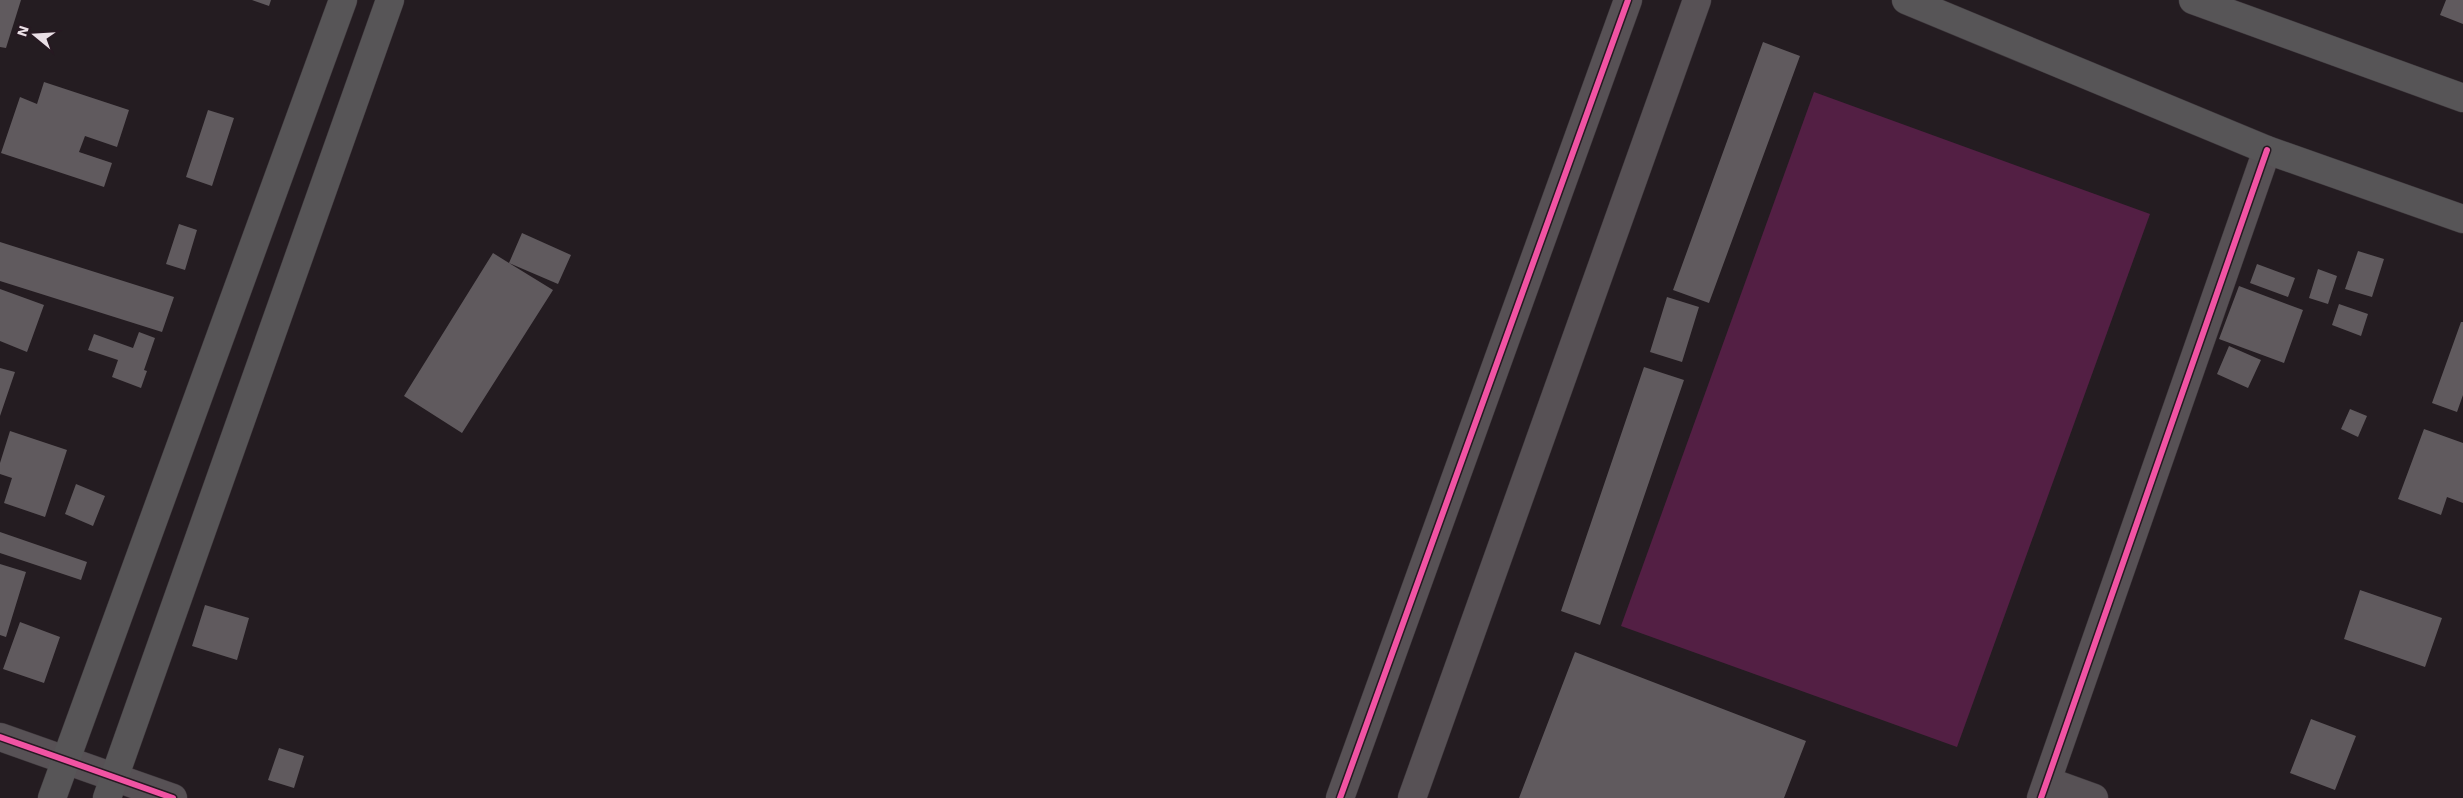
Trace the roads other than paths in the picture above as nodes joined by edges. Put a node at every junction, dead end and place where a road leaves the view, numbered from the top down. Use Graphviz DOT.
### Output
graph roads {
  1 [pos="343,0"];
  2 [pos="389,0"];
  3 [pos="1628,0"];
  4 [pos="1697,0"];
  5 [pos="1906,0"];
  6 [pos="2193,0"];
  7 [pos="2463,98"];
  8 [pos="2267,150"];
  9 [pos="2463,219"];
  10 [pos="0,737"];
  11 [pos="65,760"];
  12 [pos="110,787"];
  13 [pos="2044,790"];
  14 [pos="52,798"];
  15 [pos="173,798"];
  16 [pos="1340,798"];
  17 [pos="1412,798"];
  18 [pos="2094,798"];
  1 -- 11 [label="main road"];
  2 -- 12 [label="main road"];
  3 -- 16 [label="street"];
  4 -- 17 [label="street"];
  5 -- 8 [label="main road"];
  6 -- 7 [label="main road"];
  8 -- 9 [label="main road"];
  8 -- 13 [label="street"];
  10 -- 11 [label="street"];
  11 -- 12 [label="street"];
  11 -- 14 [label="main road"];
  12 -- 15 [label="street"];
  13 -- 18 [label="street"];
}
